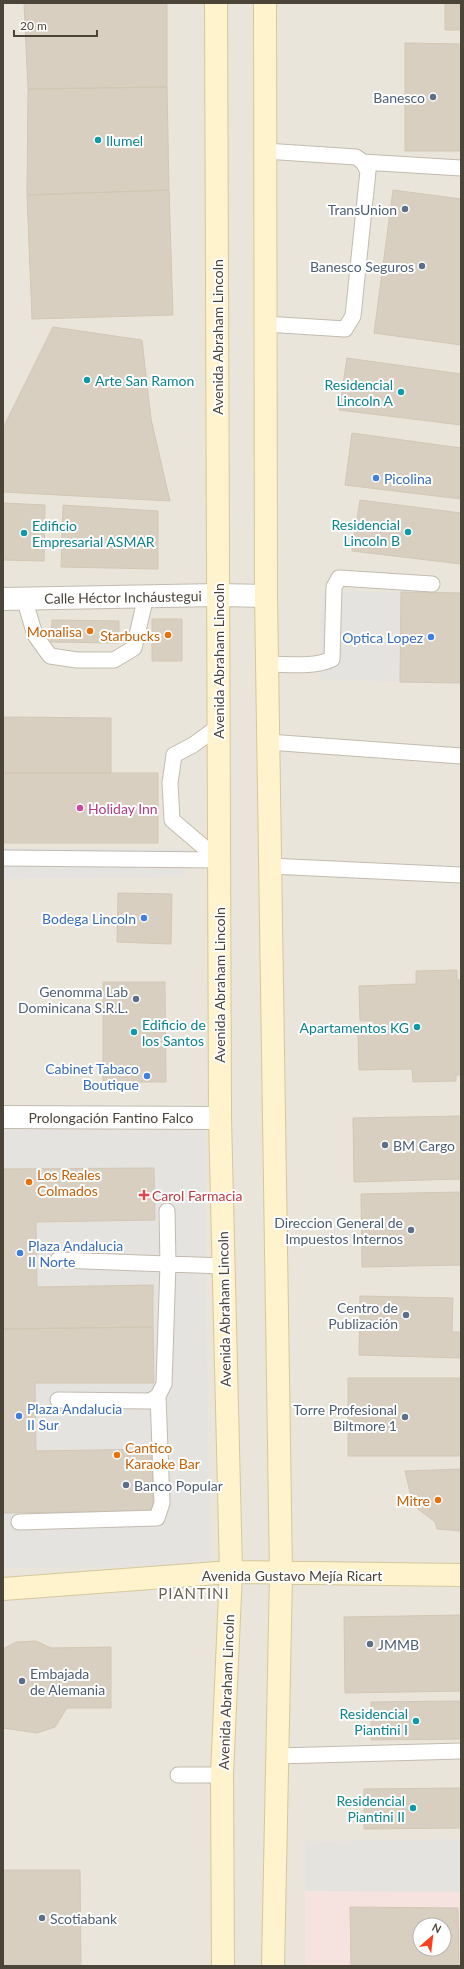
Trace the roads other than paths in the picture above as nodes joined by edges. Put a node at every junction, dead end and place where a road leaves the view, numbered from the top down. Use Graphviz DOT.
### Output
graph roads {
  1 [pos="216,3"];
  2 [pos="265,3"];
  3 [pos="265,151"];
  4 [pos="363,162"];
  5 [pos="461,168"];
  6 [pos="266,324"];
  7 [pos="432,584"];
  8 [pos="218,595"];
  9 [pos="146,596"];
  10 [pos="266,596"];
  11 [pos="24,598"];
  12 [pos="3,599"];
  13 [pos="267,664"];
  14 [pos="219,726"];
  15 [pos="268,742"];
  16 [pos="461,756"];
  17 [pos="3,858"];
  18 [pos="219,860"];
  19 [pos="270,866"];
  20 [pos="461,875"];
  21 [pos="3,1117"];
  22 [pos="220,1118"];
  23 [pos="167,1211"];
  24 [pos="58,1260"];
  25 [pos="168,1264"];
  26 [pos="224,1266"];
  27 [pos="158,1396"];
  28 [pos="58,1400"];
  29 [pos="19,1522"];
  30 [pos="231,1572"];
  31 [pos="281,1574"];
  32 [pos="461,1575"];
  33 [pos="3,1589"];
  34 [pos="461,1751"];
  35 [pos="277,1756"];
  36 [pos="178,1775"];
  37 [pos="222,1775"];
  38 [pos="223,1966"];
  39 [pos="273,1966"];
  1 -- 8 [label="main road, Avenida Abraham Lincoln"];
  2 -- 3 [label="main road"];
  3 -- 4 [label="lane"];
  3 -- 6 [label="main road"];
  4 -- 5 [label="lane"];
  4 -- 6 [label="lane"];
  6 -- 10 [label="main road"];
  7 -- 13 [label="lane"];
  8 -- 9 [label="street, Calle Héctor Incháustegui"];
  8 -- 10 [label="street, Calle Héctor Incháustegui"];
  8 -- 14 [label="main road, Avenida Abraham Lincoln"];
  9 -- 11 [label="street, Calle Héctor Incháustegui"];
  9 -- 11 [label="lane"];
  10 -- 13 [label="main road"];
  11 -- 12 [label="street, Calle Héctor Incháustegui"];
  13 -- 15 [label="main road"];
  14 -- 18 [label="main road, Avenida Abraham Lincoln"];
  14 -- 18 [label="lane"];
  15 -- 16 [label="lane"];
  15 -- 19 [label="main road"];
  17 -- 18 [label="lane"];
  18 -- 22 [label="main road, Avenida Abraham Lincoln"];
  19 -- 20 [label="lane"];
  19 -- 31 [label="main road"];
  21 -- 22 [label="street, Prolongación Fantino Falco"];
  22 -- 26 [label="main road, Avenida Abraham Lincoln"];
  23 -- 25 [label="lane"];
  24 -- 25 [label="lane"];
  25 -- 26 [label="lane"];
  25 -- 27 [label="lane"];
  26 -- 30 [label="main road, Avenida Abraham Lincoln"];
  27 -- 28 [label="lane"];
  27 -- 29 [label="lane"];
  30 -- 31 [label="main road, Avenida Gustavo Mejía Ricart"];
  30 -- 33 [label="main road, Avenida Gustavo Mejía Ricart"];
  30 -- 37 [label="main road, Avenida Abraham Lincoln"];
  31 -- 32 [label="main road, Avenida Gustavo Mejía Ricart"];
  31 -- 35 [label="main road"];
  34 -- 35 [label="lane"];
  35 -- 39 [label="main road"];
  36 -- 37 [label="lane"];
  37 -- 38 [label="main road, Avenida Abraham Lincoln"];
}
